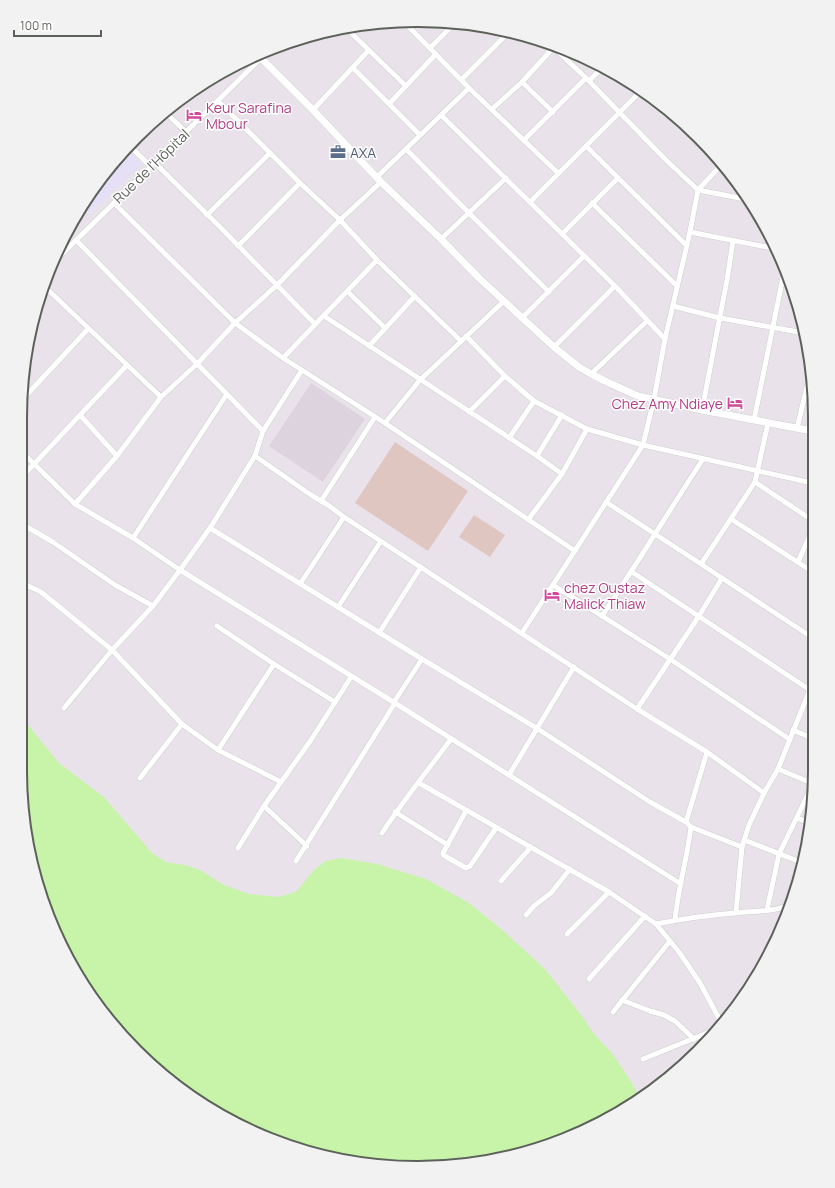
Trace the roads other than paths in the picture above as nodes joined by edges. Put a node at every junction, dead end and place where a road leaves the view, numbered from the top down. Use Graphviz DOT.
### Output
graph roads {
  1 [pos="409,27"];
  2 [pos="449,29"];
  3 [pos="351,33"];
  4 [pos="504,37"];
  5 [pos="430,48"];
  6 [pos="369,50"];
  7 [pos="549,50"];
  8 [pos="436,54"];
  9 [pos="563,56"];
  10 [pos="262,59"];
  11 [pos="254,63"];
  12 [pos="353,68"];
  13 [pos="598,71"];
  14 [pos="588,79"];
  15 [pos="462,80"];
  16 [pos="522,82"];
  17 [pos="406,86"];
  18 [pos="470,88"];
  19 [pos="637,95"];
  20 [pos="218,101"];
  21 [pos="389,104"];
  22 [pos="492,109"];
  23 [pos="313,110"];
  24 [pos="553,112"];
  25 [pos="620,112"];
  26 [pos="441,115"];
  27 [pos="170,116"];
  28 [pos="186,132"];
  29 [pos="420,135"];
  30 [pos="524,140"];
  31 [pos="586,146"];
  32 [pos="134,149"];
  33 [pos="406,149"];
  34 [pos="270,153"];
  35 [pos="153,165"];
  36 [pos="718,169"];
  37 [pos="558,173"];
  38 [pos="506,178"];
  39 [pos="618,178"];
  40 [pos="379,179"];
  41 [pos="300,183"];
  42 [pos="698,190"];
  43 [pos="740,198"];
  44 [pos="530,202"];
  45 [pos="114,203"];
  46 [pos="592,203"];
  47 [pos="469,213"];
  48 [pos="207,215"];
  49 [pos="340,220"];
  50 [pos="690,232"];
  51 [pos="562,234"];
  52 [pos="441,239"];
  53 [pos="76,240"];
  54 [pos="733,241"];
  55 [pos="238,246"];
  56 [pos="687,246"];
  57 [pos="769,248"];
  58 [pos="64,252"];
  59 [pos="584,256"];
  60 [pos="377,260"];
  61 [pos="782,279"];
  62 [pos="277,285"];
  63 [pos="615,286"];
  64 [pos="677,286"];
  65 [pos="49,290"];
  66 [pos="347,291"];
  67 [pos="549,292"];
  68 [pos="415,296"];
  69 [pos="504,302"];
  70 [pos="673,306"];
  71 [pos="324,316"];
  72 [pos="522,318"];
  73 [pos="720,318"];
  74 [pos="647,321"];
  75 [pos="235,323"];
  76 [pos="315,324"];
  77 [pos="772,327"];
  78 [pos="385,328"];
  79 [pos="88,329"];
  80 [pos="798,332"];
  81 [pos="466,336"];
  82 [pos="665,339"];
  83 [pos="461,341"];
  84 [pos="369,346"];
  85 [pos="554,347"];
  86 [pos="283,358"];
  87 [pos="197,364"];
  88 [pos="127,365"];
  89 [pos="302,370"];
  90 [pos="590,374"];
  91 [pos="505,376"];
  92 [pos="420,380"];
  93 [pos="807,393"];
  94 [pos="28,394"];
  95 [pos="227,394"];
  96 [pos="161,397"];
  97 [pos="654,399"];
  98 [pos="534,401"];
  99 [pos="702,410"];
  100 [pos="469,412"];
  101 [pos="80,415"];
  102 [pos="562,415"];
  103 [pos="374,417"];
  104 [pos="754,420"];
  105 [pos="385,423"];
  106 [pos="768,423"];
  107 [pos="797,428"];
  108 [pos="587,429"];
  109 [pos="263,431"];
  110 [pos="808,431"];
  111 [pos="509,438"];
  112 [pos="643,445"];
  113 [pos="117,456"];
  114 [pos="255,456"];
  115 [pos="537,456"];
  116 [pos="27,457"];
  117 [pos="703,459"];
  118 [pos="34,464"];
  119 [pos="758,471"];
  120 [pos="27,472"];
  121 [pos="562,474"];
  122 [pos="755,482"];
  123 [pos="808,482"];
  124 [pos="321,501"];
  125 [pos="606,502"];
  126 [pos="75,504"];
  127 [pos="344,516"];
  128 [pos="808,517"];
  129 [pos="731,519"];
  130 [pos="528,520"];
  131 [pos="27,527"];
  132 [pos="210,528"];
  133 [pos="655,534"];
  134 [pos="133,538"];
  135 [pos="808,538"];
  136 [pos="381,541"];
  137 [pos="575,551"];
  138 [pos="798,562"];
  139 [pos="701,564"];
  140 [pos="421,567"];
  141 [pos="808,569"];
  142 [pos="180,570"];
  143 [pos="632,572"];
  144 [pos="722,578"];
  145 [pos="300,584"];
  146 [pos="27,585"];
  147 [pos="553,585"];
  148 [pos="153,606"];
  149 [pos="338,607"];
  150 [pos="602,616"];
  151 [pos="699,616"];
  152 [pos="217,626"];
  153 [pos="379,633"];
  154 [pos="522,633"];
  155 [pos="808,635"];
  156 [pos="112,650"];
  157 [pos="422,659"];
  158 [pos="670,659"];
  159 [pos="274,664"];
  160 [pos="574,667"];
  161 [pos="351,677"];
  162 [pos="808,689"];
  163 [pos="808,695"];
  164 [pos="335,702"];
  165 [pos="394,702"];
  166 [pos="64,708"];
  167 [pos="637,708"];
  168 [pos="182,724"];
  169 [pos="538,729"];
  170 [pos="793,730"];
  171 [pos="808,736"];
  172 [pos="451,739"];
  173 [pos="789,739"];
  174 [pos="218,750"];
  175 [pos="707,752"];
  176 [pos="778,769"];
  177 [pos="509,775"];
  178 [pos="140,778"];
  179 [pos="808,781"];
  180 [pos="281,782"];
  181 [pos="419,783"];
  182 [pos="764,793"];
  183 [pos="807,798"];
  184 [pos="264,806"];
  185 [pos="466,811"];
  186 [pos="395,812"];
  187 [pos="797,818"];
  188 [pos="805,820"];
  189 [pos="686,822"];
  190 [pos="692,827"];
  191 [pos="496,828"];
  192 [pos="382,833"];
  193 [pos="744,840"];
  194 [pos="448,845"];
  195 [pos="307,846"];
  196 [pos="531,847"];
  197 [pos="742,847"];
  198 [pos="238,848"];
  199 [pos="779,854"];
  200 [pos="296,861"];
  201 [pos="797,861"];
  202 [pos="570,869"];
  203 [pos="501,880"];
  204 [pos="681,884"];
  205 [pos="609,892"];
  206 [pos="783,907"];
  207 [pos="767,910"];
  208 [pos="736,912"];
  209 [pos="526,915"];
  210 [pos="645,916"];
  211 [pos="675,920"];
  212 [pos="656,924"];
  213 [pos="566,934"];
  214 [pos="670,941"];
  215 [pos="589,979"];
  216 [pos="622,1000"];
  217 [pos="613,1012"];
  218 [pos="719,1018"];
  219 [pos="706,1034"];
  220 [pos="694,1039"];
  221 [pos="643,1059"];
  1 -- 5 [label="street"];
  2 -- 5 [label="street"];
  3 -- 6 [label="street"];
  4 -- 15 [label="street"];
  5 -- 8 [label="street"];
  6 -- 12 [label="street"];
  6 -- 17 [label="street"];
  7 -- 16 [label="street"];
  8 -- 15 [label="street"];
  8 -- 17 [label="street"];
  9 -- 14 [label="street"];
  10 -- 23 [label="main road"];
  11 -- 20 [label="street, Rue de l'Hôpital"];
  12 -- 21 [label="street"];
  12 -- 23 [label="street"];
  13 -- 14 [label="street"];
  14 -- 24 [label="street"];
  14 -- 25 [label="street"];
  15 -- 18 [label="street"];
  16 -- 22 [label="street"];
  16 -- 24 [label="street"];
  17 -- 21 [label="street"];
  18 -- 22 [label="street"];
  18 -- 26 [label="street"];
  19 -- 25 [label="street"];
  20 -- 28 [label="street, Rue de l'Hôpital"];
  20 -- 34 [label="street"];
  21 -- 29 [label="street"];
  22 -- 30 [label="street"];
  23 -- 40 [label="main road"];
  24 -- 30 [label="street"];
  25 -- 31 [label="street"];
  25 -- 42 [label="street"];
  26 -- 29 [label="street"];
  26 -- 38 [label="street"];
  27 -- 28 [label="street"];
  28 -- 35 [label="street, Rue de l'Hôpital"];
  29 -- 33 [label="street"];
  30 -- 37 [label="street"];
  31 -- 37 [label="street"];
  31 -- 39 [label="street"];
  32 -- 35 [label="street"];
  33 -- 40 [label="street"];
  33 -- 47 [label="street"];
  34 -- 41 [label="street"];
  34 -- 48 [label="street"];
  35 -- 45 [label="street, Rue de l'Hôpital"];
  35 -- 48 [label="street"];
  36 -- 42 [label="street"];
  37 -- 44 [label="street"];
  38 -- 44 [label="street"];
  38 -- 47 [label="street"];
  39 -- 46 [label="street"];
  39 -- 56 [label="street"];
  40 -- 49 [label="street"];
  40 -- 52 [label="main road"];
  41 -- 49 [label="street"];
  41 -- 55 [label="street"];
  42 -- 43 [label="street"];
  42 -- 50 [label="street"];
  44 -- 51 [label="street"];
  45 -- 53 [label="street, Rue de l'Hôpital"];
  45 -- 75 [label="street"];
  46 -- 51 [label="street"];
  46 -- 64 [label="street"];
  47 -- 52 [label="street"];
  47 -- 67 [label="street"];
  48 -- 55 [label="street"];
  49 -- 60 [label="street"];
  49 -- 62 [label="street"];
  50 -- 54 [label="street"];
  50 -- 56 [label="street"];
  51 -- 59 [label="street"];
  52 -- 69 [label="main road"];
  53 -- 58 [label="street, Rue de l'Hôpital"];
  53 -- 87 [label="street"];
  54 -- 57 [label="street"];
  54 -- 73 [label="street"];
  55 -- 62 [label="street"];
  56 -- 64 [label="street"];
  59 -- 63 [label="street"];
  59 -- 67 [label="street"];
  60 -- 66 [label="street"];
  60 -- 68 [label="street"];
  61 -- 77 [label="street"];
  62 -- 75 [label="street"];
  62 -- 76 [label="street"];
  63 -- 74 [label="street"];
  63 -- 85 [label="street"];
  64 -- 70 [label="street"];
  65 -- 79 [label="street"];
  66 -- 71 [label="street"];
  66 -- 78 [label="street"];
  67 -- 72 [label="street"];
  68 -- 78 [label="street"];
  68 -- 83 [label="street"];
  69 -- 72 [label="main road"];
  69 -- 81 [label="street"];
  70 -- 73 [label="street"];
  70 -- 82 [label="street"];
  71 -- 76 [label="street"];
  71 -- 84 [label="street"];
  72 -- 85 [label="main road"];
  73 -- 77 [label="street"];
  73 -- 99 [label="street"];
  74 -- 82 [label="street"];
  74 -- 90 [label="street"];
  75 -- 86 [label="street"];
  75 -- 87 [label="street"];
  76 -- 86 [label="street"];
  77 -- 80 [label="street"];
  77 -- 104 [label="street"];
  78 -- 84 [label="street"];
  79 -- 88 [label="street"];
  79 -- 94 [label="street"];
  81 -- 83 [label="street"];
  81 -- 91 [label="street"];
  82 -- 97 [label="street"];
  83 -- 92 [label="street"];
  84 -- 92 [label="street"];
  85 -- 90 [label="main road"];
  86 -- 89 [label="street"];
  87 -- 95 [label="street"];
  87 -- 96 [label="street"];
  88 -- 96 [label="street"];
  88 -- 101 [label="street"];
  89 -- 103 [label="street"];
  89 -- 109 [label="street"];
  90 -- 97 [label="main road"];
  91 -- 98 [label="street"];
  91 -- 100 [label="street"];
  92 -- 100 [label="street"];
  92 -- 105 [label="street"];
  93 -- 107 [label="street"];
  95 -- 109 [label="street"];
  95 -- 134 [label="street"];
  96 -- 113 [label="street"];
  97 -- 99 [label="main road"];
  97 -- 112 [label="street"];
  98 -- 102 [label="street"];
  98 -- 111 [label="street"];
  99 -- 104 [label="main road"];
  100 -- 111 [label="street"];
  101 -- 113 [label="street"];
  101 -- 118 [label="street"];
  102 -- 108 [label="street"];
  102 -- 115 [label="street"];
  103 -- 105 [label="street"];
  103 -- 124 [label="street"];
  104 -- 106 [label="main road"];
  105 -- 130 [label="street"];
  106 -- 107 [label="main road"];
  106 -- 119 [label="street"];
  107 -- 110 [label="main road"];
  108 -- 112 [label="street"];
  108 -- 121 [label="street"];
  109 -- 114 [label="street"];
  111 -- 115 [label="street"];
  112 -- 117 [label="street"];
  112 -- 125 [label="street"];
  113 -- 126 [label="street"];
  114 -- 124 [label="street"];
  114 -- 132 [label="street"];
  115 -- 121 [label="street"];
  116 -- 118 [label="street"];
  117 -- 119 [label="street"];
  117 -- 133 [label="street"];
  118 -- 120 [label="street"];
  118 -- 126 [label="street"];
  119 -- 122 [label="street"];
  119 -- 123 [label="street"];
  121 -- 130 [label="street"];
  122 -- 128 [label="street"];
  122 -- 129 [label="street"];
  124 -- 127 [label="street"];
  125 -- 133 [label="street"];
  125 -- 137 [label="street"];
  126 -- 134 [label="street"];
  127 -- 136 [label="street"];
  127 -- 145 [label="street"];
  129 -- 138 [label="street"];
  129 -- 139 [label="street"];
  130 -- 137 [label="street"];
  131 -- 148 [label="street"];
  132 -- 142 [label="street"];
  132 -- 145 [label="street"];
  133 -- 139 [label="street"];
  133 -- 143 [label="street"];
  134 -- 142 [label="street"];
  135 -- 138 [label="street"];
  136 -- 140 [label="street"];
  136 -- 149 [label="street"];
  137 -- 147 [label="street"];
  138 -- 141 [label="street"];
  139 -- 144 [label="street"];
  140 -- 153 [label="street"];
  140 -- 154 [label="street"];
  142 -- 148 [label="street"];
  142 -- 161 [label="street"];
  143 -- 150 [label="street"];
  143 -- 151 [label="street"];
  144 -- 151 [label="street"];
  144 -- 155 [label="street"];
  145 -- 149 [label="street"];
  146 -- 156 [label="street"];
  147 -- 150 [label="street"];
  147 -- 154 [label="street"];
  148 -- 156 [label="street"];
  149 -- 153 [label="street"];
  150 -- 158 [label="street"];
  151 -- 158 [label="street"];
  151 -- 162 [label="street"];
  152 -- 159 [label="street"];
  153 -- 157 [label="street"];
  154 -- 160 [label="street"];
  156 -- 166 [label="street"];
  156 -- 168 [label="street"];
  157 -- 165 [label="street"];
  157 -- 169 [label="street"];
  158 -- 167 [label="street"];
  158 -- 173 [label="street"];
  159 -- 164 [label="street"];
  159 -- 174 [label="street"];
  160 -- 167 [label="street"];
  160 -- 169 [label="street"];
  161 -- 164 [label="street"];
  161 -- 165 [label="street"];
  163 -- 170 [label="street"];
  164 -- 180 [label="street"];
  165 -- 172 [label="street"];
  165 -- 195 [label="street"];
  167 -- 175 [label="street"];
  168 -- 174 [label="street"];
  168 -- 178 [label="street"];
  169 -- 177 [label="street"];
  169 -- 189 [label="street"];
  170 -- 171 [label="street"];
  170 -- 173 [label="street"];
  172 -- 177 [label="street"];
  172 -- 181 [label="street"];
  173 -- 176 [label="street"];
  174 -- 180 [label="street"];
  175 -- 182 [label="street"];
  175 -- 189 [label="street"];
  176 -- 179 [label="street"];
  176 -- 182 [label="street"];
  177 -- 204 [label="street"];
  180 -- 184 [label="street"];
  181 -- 185 [label="street"];
  181 -- 186 [label="street"];
  182 -- 193 [label="street"];
  183 -- 187 [label="street"];
  184 -- 195 [label="street"];
  184 -- 198 [label="street"];
  185 -- 191 [label="street"];
  185 -- 194 [label="street"];
  186 -- 192 [label="street"];
  186 -- 194 [label="street"];
  187 -- 188 [label="street"];
  187 -- 199 [label="street"];
  189 -- 190 [label="street"];
  190 -- 197 [label="street"];
  190 -- 204 [label="street"];
  191 -- 194 [label="street"];
  191 -- 196 [label="street"];
  193 -- 197 [label="street"];
  193 -- 199 [label="street"];
  195 -- 200 [label="street"];
  196 -- 202 [label="street"];
  196 -- 203 [label="street"];
  197 -- 208 [label="street"];
  199 -- 201 [label="street"];
  199 -- 207 [label="street"];
  202 -- 205 [label="street"];
  202 -- 209 [label="street"];
  204 -- 211 [label="street"];
  205 -- 210 [label="street"];
  205 -- 213 [label="street"];
  206 -- 207 [label="street"];
  207 -- 208 [label="street"];
  208 -- 211 [label="street"];
  210 -- 212 [label="street"];
  210 -- 215 [label="street"];
  211 -- 212 [label="street"];
  212 -- 214 [label="street"];
  214 -- 216 [label="street"];
  214 -- 218 [label="street"];
  216 -- 217 [label="street"];
  216 -- 220 [label="street"];
  219 -- 220 [label="street"];
  220 -- 221 [label="street"];
}
